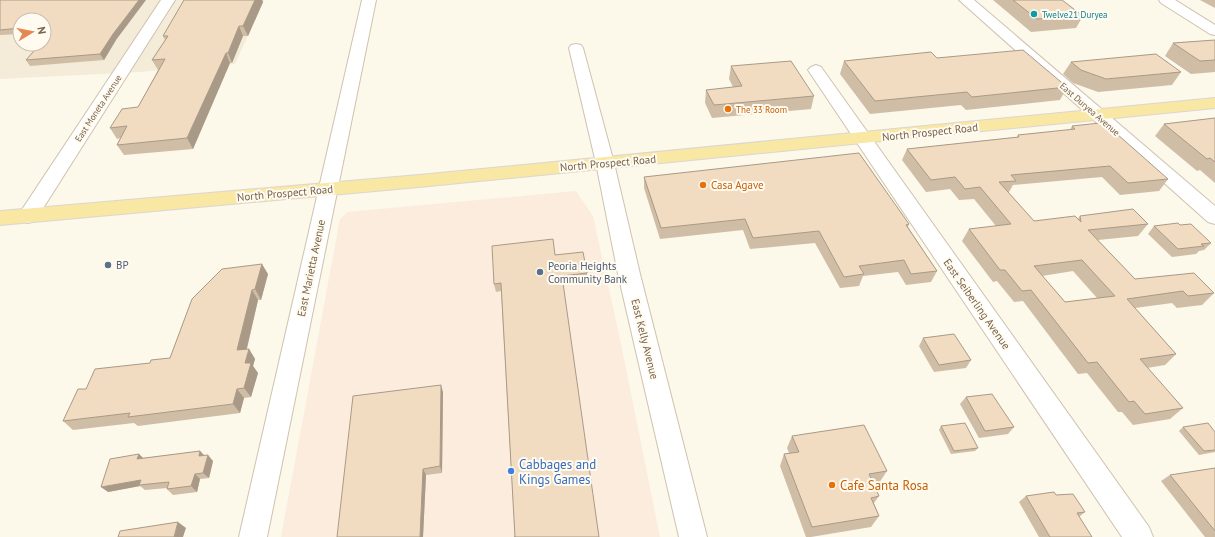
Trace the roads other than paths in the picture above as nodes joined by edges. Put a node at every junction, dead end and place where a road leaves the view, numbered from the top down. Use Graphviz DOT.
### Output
graph roads {
  1 [pos="168,0"];
  2 [pos="369,0"];
  3 [pos="966,0"];
  4 [pos="1166,0"];
  5 [pos="1215,31"];
  6 [pos="576,48"];
  7 [pos="816,70"];
  8 [pos="1215,103"];
  9 [pos="1097,115"];
  10 [pos="863,138"];
  11 [pos="605,163"];
  12 [pos="328,189"];
  13 [pos="28,216"];
  14 [pos="1215,217"];
  15 [pos="0,218"];
  16 [pos="253,537"];
  17 [pos="694,537"];
  18 [pos="1139,537"];
  1 -- 13 [label="street, East Moneta Avenue"];
  2 -- 12 [label="street, East Marietta Avenue"];
  3 -- 9 [label="street, East Duryea Avenue"];
  4 -- 5 [label="street"];
  6 -- 11 [label="street, East Kelly Avenue"];
  7 -- 10 [label="street, East Seiberling Avenue"];
  8 -- 9 [label="main road, North Prospect Road"];
  9 -- 10 [label="main road, North Prospect Road"];
  9 -- 14 [label="street, East Duryea Avenue"];
  10 -- 11 [label="main road, North Prospect Road"];
  10 -- 18 [label="street, East Seiberling Avenue"];
  11 -- 12 [label="main road, North Prospect Road"];
  11 -- 17 [label="street, East Kelly Avenue"];
  12 -- 13 [label="main road, North Prospect Road"];
  12 -- 16 [label="street, East Marietta Avenue"];
  13 -- 15 [label="main road, North Prospect Road"];
}
